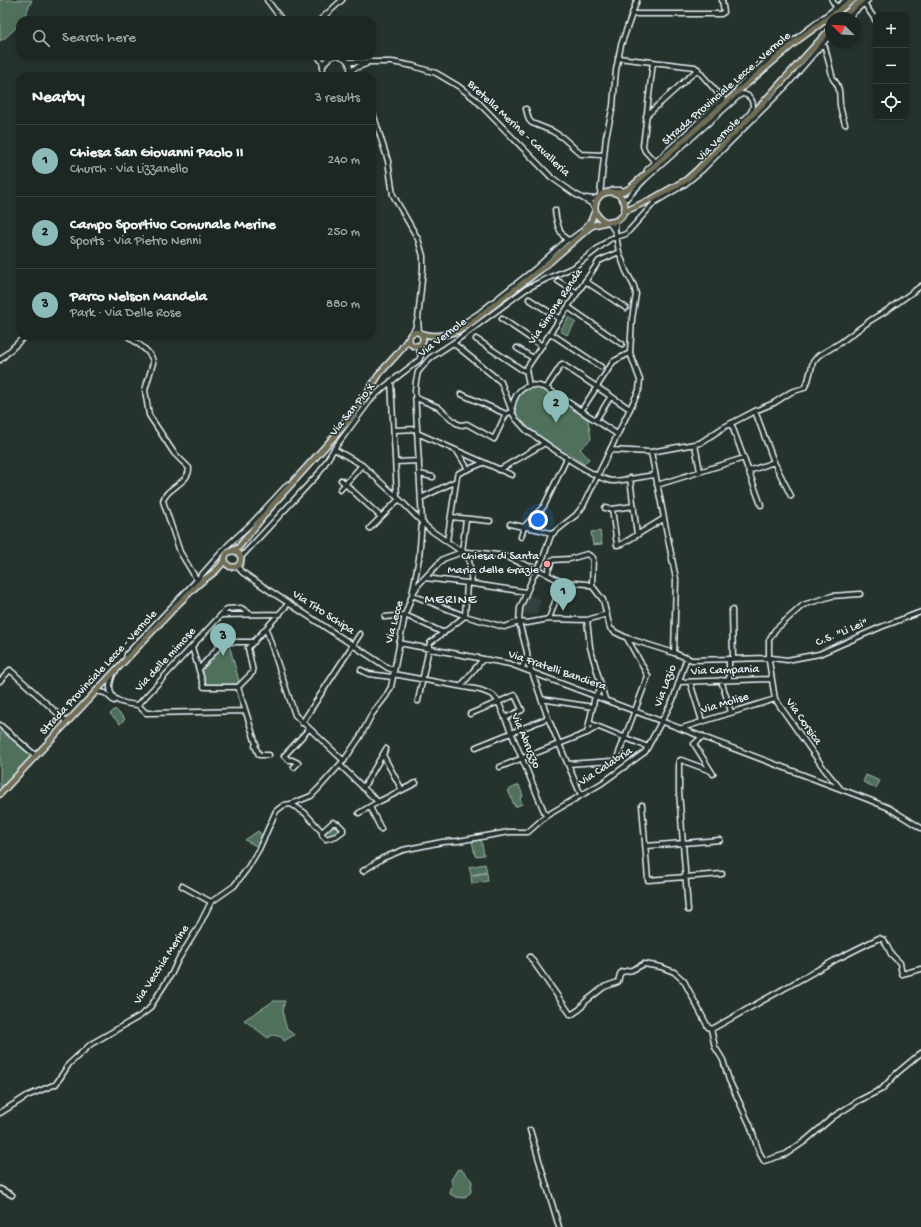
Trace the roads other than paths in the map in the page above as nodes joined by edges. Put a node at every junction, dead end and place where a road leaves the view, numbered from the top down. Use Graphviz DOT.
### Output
graph roads {
  1 [pos="267,0"];
  2 [pos="342,0"];
  3 [pos="637,0"];
  4 [pos="722,0"];
  5 [pos="832,0"];
  6 [pos="846,0"];
  7 [pos="853,0"];
  8 [pos="868,0"];
  9 [pos="863,2"];
  10 [pos="836,7"];
  11 [pos="849,12"];
  12 [pos="853,12"];
  13 [pos="632,14"];
  14 [pos="279,16"];
  15 [pos="324,16"];
  16 [pos="873,17"];
  17 [pos="825,34"];
  18 [pos="825,41"];
  19 [pos="822,45"];
  20 [pos="618,58"];
  21 [pos="321,60"];
  22 [pos="326,60"];
  23 [pos="349,62"];
  24 [pos="370,62"];
  25 [pos="653,62"];
  26 [pos="323,67"];
  27 [pos="698,69"];
  28 [pos="351,71"];
  29 [pos="323,72"];
  30 [pos="734,95"];
  31 [pos="526,110"];
  32 [pos="646,116"];
  33 [pos="376,123"];
  34 [pos="845,124"];
  35 [pos="730,137"];
  36 [pos="604,154"];
  37 [pos="655,162"];
  38 [pos="602,180"];
  39 [pos="609,192"];
  40 [pos="616,193"];
  41 [pos="599,196"];
  42 [pos="582,197"];
  43 [pos="622,199"];
  44 [pos="555,210"];
  45 [pos="595,210"];
  46 [pos="624,212"];
  47 [pos="616,220"];
  48 [pos="607,222"];
  49 [pos="615,230"];
  50 [pos="582,231"];
  51 [pos="565,238"];
  52 [pos="616,238"];
  53 [pos="610,241"];
  54 [pos="564,246"];
  55 [pos="618,246"];
  56 [pos="619,252"];
  57 [pos="558,281"];
  58 [pos="585,281"];
  59 [pos="921,286"];
  60 [pos="577,293"];
  61 [pos="529,299"];
  62 [pos="568,308"];
  63 [pos="626,308"];
  64 [pos="418,318"];
  65 [pos="502,319"];
  66 [pos="560,319"];
  67 [pos="412,333"];
  68 [pos="420,333"];
  69 [pos="550,333"];
  70 [pos="435,336"];
  71 [pos="408,339"];
  72 [pos="476,339"];
  73 [pos="21,340"];
  74 [pos="133,340"];
  75 [pos="423,342"];
  76 [pos="453,343"];
  77 [pos="622,344"];
  78 [pos="412,346"];
  79 [pos="418,346"];
  80 [pos="542,346"];
  81 [pos="517,348"];
  82 [pos="399,352"];
  83 [pos="630,353"];
  84 [pos="533,358"];
  85 [pos="0,360"];
  86 [pos="601,367"];
  87 [pos="526,371"];
  88 [pos="392,382"];
  89 [pos="529,386"];
  90 [pos="597,387"];
  91 [pos="546,388"];
  92 [pos="461,394"];
  93 [pos="611,396"];
  94 [pos="416,398"];
  95 [pos="630,409"];
  96 [pos="512,410"];
  97 [pos="581,411"];
  98 [pos="755,411"];
  99 [pos="506,414"];
  100 [pos="348,416"];
  101 [pos="596,420"];
  102 [pos="731,423"];
  103 [pos="394,430"];
  104 [pos="417,431"];
  105 [pos="617,434"];
  106 [pos="545,443"];
  107 [pos="695,445"];
  108 [pos="334,449"];
  109 [pos="456,450"];
  110 [pos="610,450"];
  111 [pos="651,452"];
  112 [pos="567,458"];
  113 [pos="744,458"];
  114 [pos="419,461"];
  115 [pos="396,462"];
  116 [pos="774,462"];
  117 [pos="483,463"];
  118 [pos="362,465"];
  119 [pos="468,469"];
  120 [pos="499,470"];
  121 [pos="700,471"];
  122 [pos="749,471"];
  123 [pos="419,474"];
  124 [pos="512,475"];
  125 [pos="655,475"];
  126 [pos="597,476"];
  127 [pos="433,477"];
  128 [pos="630,478"];
  129 [pos="341,480"];
  130 [pos="456,481"];
  131 [pos="345,484"];
  132 [pos="657,485"];
  133 [pos="340,490"];
  134 [pos="791,496"];
  135 [pos="398,498"];
  136 [pos="420,498"];
  137 [pos="761,505"];
  138 [pos="634,506"];
  139 [pos="605,508"];
  140 [pos="612,508"];
  141 [pos="381,517"];
  142 [pos="451,517"];
  143 [pos="466,519"];
  144 [pos="663,519"];
  145 [pos="490,521"];
  146 [pos="422,523"];
  147 [pos="510,524"];
  148 [pos="524,527"];
  149 [pos="370,528"];
  150 [pos="552,534"];
  151 [pos="637,535"];
  152 [pos="521,537"];
  153 [pos="244,541"];
  154 [pos="447,541"];
  155 [pos="228,545"];
  156 [pos="232,551"];
  157 [pos="462,552"];
  158 [pos="468,552"];
  159 [pos="240,555"];
  160 [pos="224,556"];
  161 [pos="239,565"];
  162 [pos="229,566"];
  163 [pos="537,568"];
  164 [pos="217,570"];
  165 [pos="547,574"];
  166 [pos="425,578"];
  167 [pos="196,580"];
  168 [pos="562,582"];
  169 [pos="467,583"];
  170 [pos="472,584"];
  171 [pos="592,586"];
  172 [pos="526,592"];
  173 [pos="860,594"];
  174 [pos="412,595"];
  175 [pos="289,603"];
  176 [pos="732,610"];
  177 [pos="921,612"];
  178 [pos="280,614"];
  179 [pos="607,614"];
  180 [pos="405,615"];
  181 [pos="464,616"];
  182 [pos="385,617"];
  183 [pos="549,619"];
  184 [pos="587,620"];
  185 [pos="519,622"];
  186 [pos="266,629"];
  187 [pos="444,633"];
  188 [pos="360,634"];
  189 [pos="627,638"];
  190 [pos="254,642"];
  191 [pos="399,643"];
  192 [pos="353,645"];
  193 [pos="192,647"];
  194 [pos="429,648"];
  195 [pos="674,653"];
  196 [pos="528,655"];
  197 [pos="127,656"];
  198 [pos="686,657"];
  199 [pos="483,659"];
  200 [pos="731,659"];
  201 [pos="769,659"];
  202 [pos="522,668"];
  203 [pos="199,669"];
  204 [pos="361,670"];
  205 [pos="113,672"];
  206 [pos="532,672"];
  207 [pos="393,674"];
  208 [pos="423,679"];
  209 [pos="772,679"];
  210 [pos="721,680"];
  211 [pos="729,680"];
  212 [pos="0,681"];
  213 [pos="680,682"];
  214 [pos="690,682"];
  215 [pos="102,684"];
  216 [pos="601,685"];
  217 [pos="461,686"];
  218 [pos="238,687"];
  219 [pos="109,688"];
  220 [pos="96,691"];
  221 [pos="105,693"];
  222 [pos="595,696"];
  223 [pos="541,699"];
  224 [pos="605,699"];
  225 [pos="775,699"];
  226 [pos="418,701"];
  227 [pos="498,702"];
  228 [pos="136,705"];
  229 [pos="593,707"];
  230 [pos="636,710"];
  231 [pos="245,711"];
  232 [pos="731,712"];
  233 [pos="470,714"];
  234 [pos="504,718"];
  235 [pos="548,718"];
  236 [pos="662,721"];
  237 [pos="702,721"];
  238 [pos="67,722"];
  239 [pos="302,722"];
  240 [pos="589,723"];
  241 [pos="0,725"];
  242 [pos="597,727"];
  243 [pos="681,728"];
  244 [pos="309,729"];
  245 [pos="511,733"];
  246 [pos="587,733"];
  247 [pos="703,736"];
  248 [pos="625,737"];
  249 [pos="559,744"];
  250 [pos="476,747"];
  251 [pos="648,747"];
  252 [pos="386,749"];
  253 [pos="269,755"];
  254 [pos="383,755"];
  255 [pos="36,756"];
  256 [pos="522,759"];
  257 [pos="344,761"];
  258 [pos="568,764"];
  259 [pos="340,765"];
  260 [pos="500,767"];
  261 [pos="294,768"];
  262 [pos="416,783"];
  263 [pos="363,788"];
  264 [pos="840,788"];
  265 [pos="402,790"];
  266 [pos="0,794"];
  267 [pos="581,795"];
  268 [pos="378,802"];
  269 [pos="291,804"];
  270 [pos="284,805"];
  271 [pos="642,805"];
  272 [pos="370,807"];
  273 [pos="359,814"];
  274 [pos="546,816"];
  275 [pos="921,828"];
  276 [pos="382,829"];
  277 [pos="322,832"];
  278 [pos="720,840"];
  279 [pos="683,844"];
  280 [pos="646,846"];
  281 [pos="363,871"];
  282 [pos="722,874"];
  283 [pos="686,877"];
  284 [pos="182,886"];
  285 [pos="211,902"];
  286 [pos="688,910"];
  287 [pos="530,957"];
  288 [pos="921,969"];
  289 [pos="711,1029"];
  290 [pos="921,1053"];
  291 [pos="0,1113"];
  292 [pos="530,1130"];
  293 [pos="0,1189"];
  294 [pos="12,1195"];
  295 [pos="559,1227"];
  1 -- 14 [label="street"];
  2 -- 15 [label="street"];
  3 -- 13 [label="street"];
  4 -- 13 [label="street"];
  5 -- 10 [label="street"];
  6 -- 10 [label="street"];
  7 -- 30 [label="main road, Strada Provinciale Lecce - Vernole"];
  8 -- 9 [label="street"];
  9 -- 11 [label="main road"];
  9 -- 12 [label="street"];
  9 -- 16 [label="street"];
  10 -- 30 [label="street"];
  13 -- 20 [label="street"];
  17 -- 35 [label="main road"];
  18 -- 19 [label="street, Via Vernole"];
  19 -- 34 [label="street"];
  19 -- 52 [label="street, Via Vernole"];
  20 -- 25 [label="street"];
  20 -- 36 [label="street"];
  21 -- 26 [label="street"];
  22 -- 26 [label="street"];
  23 -- 24 [label="street, Bretella Merine - Cavalleria"];
  23 -- 28 [label="street"];
  24 -- 28 [label="street, Bretella Merine - Cavalleria"];
  24 -- 42 [label="street, Bretella Merine - Cavalleria"];
  25 -- 27 [label="street"];
  25 -- 32 [label="street"];
  26 -- 29 [label="street"];
  27 -- 32 [label="street"];
  27 -- 37 [label="street"];
  30 -- 40 [label="main road, Strada Provinciale Lecce - Vernole"];
  31 -- 36 [label="street"];
  32 -- 37 [label="street"];
  33 -- 64 [label="street"];
  35 -- 43 [label="street"];
  35 -- 46 [label="main road"];
  36 -- 38 [label="street"];
  37 -- 39 [label="street"];
  38 -- 39 [label="street"];
  38 -- 41 [label="street"];
  39 -- 40 [label="main road"];
  39 -- 41 [label="main road"];
  40 -- 43 [label="main road"];
  41 -- 42 [label="street"];
  41 -- 45 [label="main road"];
  42 -- 45 [label="street, Bretella Merine - Cavalleria"];
  43 -- 46 [label="main road"];
  44 -- 51 [label="street"];
  45 -- 48 [label="main road"];
  45 -- 50 [label="main road"];
  46 -- 47 [label="main road"];
  47 -- 48 [label="main road"];
  47 -- 49 [label="street"];
  48 -- 49 [label="street"];
  48 -- 54 [label="main road"];
  49 -- 52 [label="street"];
  50 -- 51 [label="street"];
  50 -- 54 [label="main road"];
  51 -- 54 [label="street"];
  52 -- 53 [label="street, Via Vernole"];
  52 -- 55 [label="street"];
  53 -- 55 [label="street"];
  53 -- 76 [label="street, Via Vernole"];
  54 -- 70 [label="main road"];
  55 -- 56 [label="street"];
  56 -- 58 [label="street, Via Simone Renda"];
  56 -- 83 [label="street"];
  57 -- 60 [label="street"];
  58 -- 60 [label="street, Via Simone Renda"];
  58 -- 63 [label="street"];
  59 -- 98 [label="street"];
  60 -- 62 [label="street, Via Simone Renda"];
  61 -- 66 [label="street"];
  62 -- 66 [label="street, Via Simone Renda"];
  62 -- 77 [label="street"];
  64 -- 67 [label="street"];
  64 -- 68 [label="street"];
  65 -- 80 [label="street"];
  66 -- 69 [label="street, Via Simone Renda"];
  67 -- 68 [label="main road"];
  67 -- 71 [label="main road, Strada Provinciale Lecce - Vernole"];
  68 -- 70 [label="main road"];
  68 -- 75 [label="main road"];
  69 -- 80 [label="street, Via Simone Renda"];
  69 -- 86 [label="street"];
  70 -- 75 [label="main road"];
  71 -- 78 [label="main road"];
  71 -- 82 [label="main road, Strada Provinciale Lecce - Vernole"];
  72 -- 87 [label="street"];
  73 -- 85 [label="street"];
  74 -- 167 [label="street"];
  75 -- 79 [label="main road"];
  76 -- 94 [label="street, Via Vernole"];
  76 -- 96 [label="street"];
  78 -- 79 [label="main road, Strada Provinciale Lecce - Vernole"];
  78 -- 82 [label="main road, Strada Provinciale Lecce - Vernole"];
  79 -- 88 [label="street, Via San Pio X"];
  80 -- 84 [label="street, Via Simone Renda"];
  81 -- 84 [label="street"];
  82 -- 153 [label="main road, Strada Provinciale Lecce - Vernole"];
  83 -- 90 [label="street"];
  83 -- 95 [label="street"];
  84 -- 87 [label="street, Via Simone Renda"];
  87 -- 89 [label="street"];
  88 -- 103 [label="street"];
  88 -- 108 [label="street, Via San Pio X"];
  89 -- 91 [label="street"];
  89 -- 96 [label="street"];
  90 -- 91 [label="street"];
  90 -- 93 [label="street"];
  90 -- 97 [label="street"];
  91 -- 97 [label="street"];
  92 -- 99 [label="street"];
  93 -- 95 [label="street"];
  93 -- 101 [label="street"];
  94 -- 99 [label="street"];
  94 -- 104 [label="street, Via Vernole"];
  95 -- 105 [label="street"];
  96 -- 99 [label="street"];
  96 -- 106 [label="street"];
  97 -- 101 [label="street"];
  98 -- 102 [label="street"];
  98 -- 116 [label="street"];
  100 -- 155 [label="street"];
  101 -- 105 [label="street"];
  102 -- 107 [label="street"];
  102 -- 113 [label="street"];
  103 -- 104 [label="street"];
  103 -- 115 [label="street"];
  104 -- 109 [label="street"];
  104 -- 114 [label="street, Via Vernole"];
  105 -- 110 [label="street"];
  106 -- 112 [label="street"];
  106 -- 120 [label="street"];
  107 -- 111 [label="street"];
  107 -- 121 [label="street"];
  108 -- 118 [label="street, Via San Pio X"];
  108 -- 159 [label="street"];
  109 -- 117 [label="street"];
  109 -- 119 [label="street"];
  110 -- 111 [label="street"];
  110 -- 126 [label="street"];
  111 -- 125 [label="street"];
  112 -- 126 [label="street"];
  112 -- 148 [label="street"];
  113 -- 121 [label="street"];
  113 -- 122 [label="street"];
  114 -- 115 [label="street"];
  114 -- 123 [label="street, Via Vernole"];
  115 -- 135 [label="street"];
  116 -- 122 [label="street"];
  116 -- 134 [label="street"];
  117 -- 119 [label="street"];
  117 -- 120 [label="street"];
  118 -- 131 [label="street"];
  118 -- 135 [label="street, Via San Pio X"];
  119 -- 130 [label="street"];
  120 -- 124 [label="street"];
  121 -- 132 [label="street"];
  122 -- 137 [label="street"];
  123 -- 127 [label="street"];
  123 -- 136 [label="street, Via Vernole"];
  125 -- 128 [label="street"];
  125 -- 132 [label="street"];
  126 -- 128 [label="street"];
  126 -- 150 [label="street"];
  128 -- 138 [label="street"];
  129 -- 131 [label="street"];
  130 -- 136 [label="street"];
  130 -- 142 [label="street"];
  131 -- 133 [label="street"];
  131 -- 141 [label="street"];
  132 -- 144 [label="street"];
  135 -- 141 [label="street"];
  135 -- 146 [label="street, Via San Pio X"];
  136 -- 146 [label="street, Via Vernole"];
  138 -- 140 [label="street"];
  138 -- 151 [label="street"];
  139 -- 140 [label="street"];
  140 -- 151 [label="street"];
  141 -- 149 [label="street"];
  142 -- 143 [label="street"];
  142 -- 154 [label="street"];
  143 -- 145 [label="street"];
  143 -- 157 [label="street"];
  144 -- 151 [label="street"];
  144 -- 195 [label="street"];
  146 -- 154 [label="street"];
  146 -- 174 [label="street, Via Vernole"];
  147 -- 148 [label="street"];
  148 -- 150 [label="street"];
  148 -- 152 [label="street"];
  150 -- 163 [label="street"];
  153 -- 156 [label="main road, Strada Provinciale Lecce - Vernole"];
  153 -- 159 [label="main road, Strada Provinciale Lecce - Vernole"];
  154 -- 157 [label="street"];
  155 -- 156 [label="street"];
  155 -- 160 [label="street"];
  156 -- 159 [label="main road"];
  156 -- 160 [label="main road, Strada Provinciale Lecce - Vernole"];
  157 -- 158 [label="street, Via Lecce"];
  157 -- 166 [label="street, Via Lecce"];
  158 -- 163 [label="street, Via Lecce"];
  158 -- 170 [label="street"];
  159 -- 161 [label="main road, Strada Provinciale Lecce - Vernole"];
  160 -- 162 [label="main road"];
  160 -- 164 [label="main road, Strada Provinciale Lecce - Vernole"];
  160 -- 167 [label="street"];
  161 -- 162 [label="main road, Strada Provinciale Lecce - Vernole"];
  161 -- 175 [label="street, Via Tito Schipa"];
  162 -- 164 [label="main road, Strada Provinciale Lecce - Vernole"];
  163 -- 165 [label="street, Via Lecce"];
  163 -- 172 [label="street"];
  164 -- 197 [label="main road, Strada Provinciale Lecce - Vernole"];
  165 -- 168 [label="street, Via Lecce"];
  165 -- 171 [label="street"];
  166 -- 169 [label="street"];
  166 -- 174 [label="street, Via Lecce"];
  167 -- 197 [label="street"];
  168 -- 171 [label="street"];
  168 -- 183 [label="street"];
  169 -- 170 [label="street"];
  169 -- 181 [label="street"];
  170 -- 172 [label="street"];
  171 -- 179 [label="street, C.S. \"Li Lei\""];
  172 -- 185 [label="street"];
  173 -- 201 [label="street, Via Corsica"];
  174 -- 180 [label="street, Via Lecce"];
  174 -- 181 [label="street"];
  175 -- 178 [label="street"];
  175 -- 192 [label="street, Via Tito Schipa"];
  176 -- 200 [label="street"];
  177 -- 201 [label="street, C.S. \"Li Lei\""];
  178 -- 186 [label="street"];
  178 -- 193 [label="street, Via delle mimose"];
  179 -- 184 [label="street"];
  179 -- 189 [label="street, C.S. \"Li Lei\""];
  180 -- 182 [label="street"];
  180 -- 187 [label="street"];
  180 -- 191 [label="street, Via Lecce"];
  181 -- 185 [label="street"];
  181 -- 187 [label="street"];
  183 -- 184 [label="street"];
  183 -- 185 [label="street"];
  184 -- 216 [label="street"];
  185 -- 196 [label="street"];
  186 -- 190 [label="street"];
  186 -- 239 [label="street"];
  187 -- 194 [label="street"];
  188 -- 192 [label="street"];
  189 -- 195 [label="street, C.S. \"Li Lei\""];
  189 -- 230 [label="street"];
  190 -- 203 [label="street"];
  190 -- 218 [label="street"];
  191 -- 194 [label="street, Via Fratelli Bandiera"];
  191 -- 207 [label="street, Via Lecce"];
  192 -- 207 [label="street, Via Tito Schipa"];
  192 -- 239 [label="street"];
  193 -- 203 [label="street"];
  193 -- 228 [label="street, Via delle mimose"];
  194 -- 199 [label="street, Via Fratelli Bandiera"];
  194 -- 208 [label="street"];
  195 -- 198 [label="street, C.S. \"Li Lei\""];
  196 -- 202 [label="street"];
  196 -- 206 [label="street"];
  197 -- 205 [label="main road, Strada Provinciale Lecce - Vernole"];
  198 -- 200 [label="street, C.S. \"Li Lei\""];
  198 -- 213 [label="street, Via Lazio"];
  199 -- 202 [label="street, Via Fratelli Bandiera"];
  199 -- 217 [label="street"];
  200 -- 201 [label="street, C.S. \"Li Lei\""];
  200 -- 211 [label="street"];
  201 -- 209 [label="street, Via Corsica"];
  202 -- 206 [label="street, Via Fratelli Bandiera"];
  203 -- 218 [label="street"];
  204 -- 207 [label="street"];
  205 -- 215 [label="main road, Strada Provinciale Lecce - Vernole"];
  205 -- 219 [label="street"];
  206 -- 222 [label="street, Via Fratelli Bandiera"];
  206 -- 223 [label="street"];
  207 -- 208 [label="street"];
  207 -- 257 [label="street, Via Lecce"];
  208 -- 217 [label="street"];
  208 -- 226 [label="street"];
  209 -- 211 [label="street, Via Campania"];
  209 -- 225 [label="street, Via Corsica"];
  210 -- 211 [label="street, Via Campania"];
  210 -- 214 [label="street, Via Campania"];
  210 -- 232 [label="street"];
  212 -- 238 [label="street"];
  213 -- 214 [label="street, Via Campania"];
  213 -- 236 [label="street, Via Lazio"];
  214 -- 237 [label="street"];
  215 -- 219 [label="street"];
  215 -- 220 [label="main road, Strada Provinciale Lecce - Vernole"];
  215 -- 221 [label="street"];
  216 -- 222 [label="street"];
  216 -- 224 [label="street"];
  217 -- 227 [label="street"];
  218 -- 231 [label="street"];
  219 -- 228 [label="street, Via delle mimose"];
  220 -- 221 [label="street, Via delle mimose"];
  220 -- 238 [label="main road, Strada Provinciale Lecce - Vernole"];
  221 -- 228 [label="street, Via delle mimose"];
  222 -- 224 [label="street, Via Fratelli Bandiera"];
  222 -- 229 [label="street"];
  223 -- 229 [label="street"];
  223 -- 235 [label="street"];
  224 -- 230 [label="street, Via Fratelli Bandiera"];
  225 -- 232 [label="street, Via Molise"];
  225 -- 264 [label="street, Via Corsica"];
  227 -- 233 [label="street, Via Abruzzo"];
  227 -- 234 [label="street, Via Abruzzo"];
  227 -- 234 [label="street"];
  228 -- 231 [label="street"];
  229 -- 240 [label="street"];
  230 -- 236 [label="street, Via Fratelli Bandiera"];
  230 -- 248 [label="street"];
  231 -- 253 [label="street"];
  232 -- 237 [label="street, Via Molise"];
  234 -- 245 [label="street, Via Abruzzo"];
  235 -- 245 [label="street"];
  235 -- 249 [label="street"];
  236 -- 243 [label="street, Via Fratelli Bandiera"];
  236 -- 251 [label="street, Via Calabria"];
  237 -- 243 [label="street, Via Molise"];
  238 -- 255 [label="main road, Strada Provinciale Lecce - Vernole"];
  239 -- 244 [label="street"];
  240 -- 242 [label="street"];
  240 -- 246 [label="street"];
  241 -- 255 [label="street"];
  242 -- 246 [label="street"];
  242 -- 248 [label="street"];
  243 -- 247 [label="street, Via Fratelli Bandiera"];
  244 -- 257 [label="street"];
  244 -- 261 [label="street"];
  245 -- 250 [label="street"];
  245 -- 256 [label="street, Via Abruzzo"];
  246 -- 249 [label="street"];
  247 -- 264 [label="street, Via Fratelli Bandiera"];
  247 -- 279 [label="street"];
  248 -- 251 [label="street"];
  248 -- 258 [label="street"];
  249 -- 256 [label="street"];
  249 -- 258 [label="street"];
  251 -- 267 [label="street, Via Calabria"];
  252 -- 254 [label="street"];
  254 -- 263 [label="street"];
  254 -- 265 [label="street"];
  255 -- 266 [label="main road, Strada Provinciale Lecce - Vernole"];
  256 -- 260 [label="street"];
  256 -- 274 [label="street, Via Abruzzo"];
  257 -- 259 [label="street, Via Lecce"];
  258 -- 267 [label="street"];
  259 -- 263 [label="street"];
  259 -- 269 [label="street, Via Lecce"];
  262 -- 265 [label="street"];
  263 -- 268 [label="street"];
  264 -- 275 [label="street, Via Fratelli Bandiera"];
  265 -- 268 [label="street"];
  267 -- 274 [label="street, Via Calabria"];
  268 -- 272 [label="street"];
  269 -- 270 [label="street, Via Lecce"];
  269 -- 277 [label="street"];
  270 -- 285 [label="street, Via Vecchia Merine"];
  271 -- 280 [label="street"];
  272 -- 273 [label="street"];
  272 -- 276 [label="street"];
  274 -- 281 [label="street, Via Calabria"];
  277 -- 277 [label="street"];
  278 -- 279 [label="street"];
  279 -- 280 [label="street"];
  279 -- 283 [label="street"];
  280 -- 283 [label="street"];
  282 -- 283 [label="street"];
  283 -- 286 [label="street"];
  284 -- 285 [label="street"];
  285 -- 291 [label="street, Via Vecchia Merine"];
  287 -- 289 [label="street"];
  288 -- 289 [label="street"];
  289 -- 290 [label="street"];
  292 -- 295 [label="street"];
  293 -- 294 [label="street"];
}
